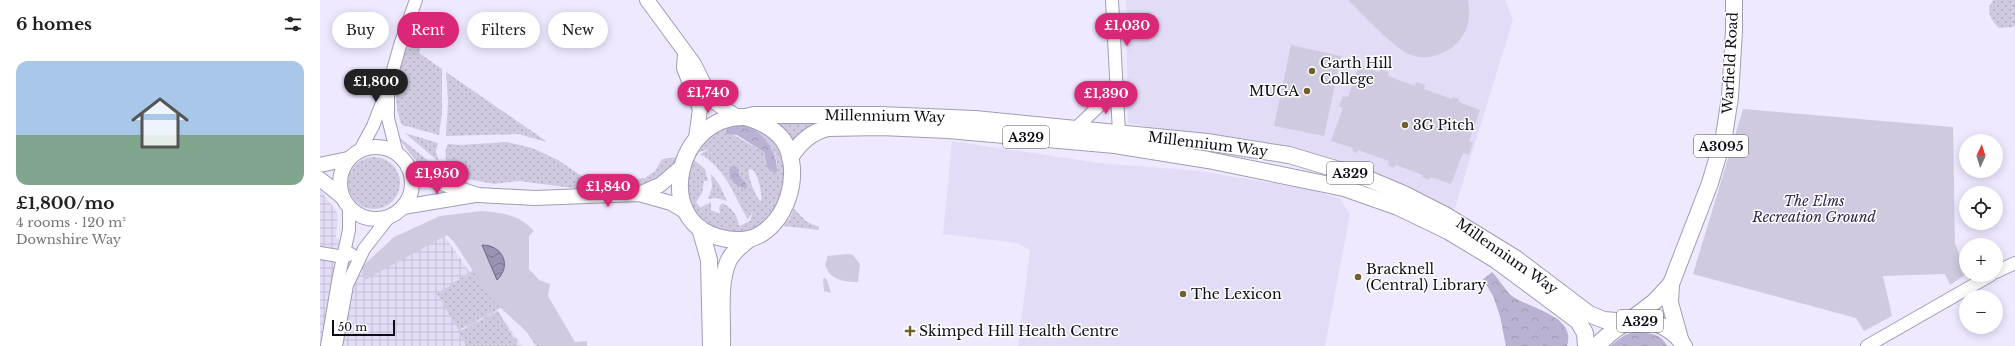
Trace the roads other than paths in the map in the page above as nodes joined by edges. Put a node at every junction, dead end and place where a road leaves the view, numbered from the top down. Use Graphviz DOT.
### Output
graph roads {
  1 [pos="416,0"];
  2 [pos="647,0"];
  3 [pos="1112,0"];
  4 [pos="1734,0"];
  5 [pos="685,54"];
  6 [pos="704,85"];
  7 [pos="388,88"];
  8 [pos="1117,95"];
  9 [pos="698,99"];
  10 [pos="742,117"];
  11 [pos="1075,129"];
  12 [pos="1119,133"];
  13 [pos="696,138"];
  14 [pos="397,154"];
  15 [pos="353,155"];
  16 [pos="790,158"];
  17 [pos="320,165"];
  18 [pos="408,168"];
  19 [pos="680,168"];
  20 [pos="320,178"];
  21 [pos="639,194"];
  22 [pos="478,195"];
  23 [pos="345,202"];
  24 [pos="403,207"];
  25 [pos="686,212"];
  26 [pos="389,217"];
  27 [pos="700,228"];
  28 [pos="749,239"];
  29 [pos="320,253"];
  30 [pos="344,257"];
  31 [pos="2015,263"];
  32 [pos="2003,269"];
  33 [pos="1979,282"];
  34 [pos="1671,284"];
  35 [pos="1628,322"];
  36 [pos="1682,343"];
  37 [pos="327,346"];
  38 [pos="336,346"];
  39 [pos="711,346"];
  40 [pos="722,346"];
  41 [pos="1586,346"];
  42 [pos="1596,346"];
  43 [pos="1867,346"];
  1 -- 7 [label="street"];
  2 -- 5 [label="main road"];
  3 -- 8 [label="street"];
  4 -- 34 [label="main road, Warfield Road / A3095"];
  5 -- 6 [label="main road"];
  5 -- 9 [label="main road"];
  6 -- 9 [label="main road"];
  6 -- 10 [label="main road"];
  7 -- 14 [label="street"];
  7 -- 15 [label="street"];
  8 -- 11 [label="street"];
  8 -- 12 [label="street"];
  9 -- 13 [label="main road"];
  10 -- 11 [label="main road, Millennium Way / A329"];
  10 -- 13 [label="main road, A329"];
  10 -- 16 [label="main road"];
  11 -- 12 [label="main road, Millennium Way / A329"];
  12 -- 35 [label="main road, Millennium Way / A329"];
  13 -- 19 [label="main road, A329"];
  14 -- 15 [label="main road"];
  14 -- 18 [label="main road"];
  15 -- 17 [label="main road"];
  15 -- 23 [label="main road"];
  16 -- 28 [label="main road"];
  16 -- 41 [label="main road, Millennium Way / A329"];
  18 -- 22 [label="main road"];
  18 -- 24 [label="main road"];
  19 -- 21 [label="main road"];
  19 -- 25 [label="main road, A329"];
  20 -- 23 [label="main road"];
  21 -- 22 [label="main road"];
  21 -- 25 [label="main road"];
  22 -- 24 [label="main road"];
  23 -- 26 [label="main road"];
  23 -- 30 [label="street"];
  24 -- 26 [label="main road"];
  25 -- 27 [label="main road, A329"];
  26 -- 30 [label="street"];
  26 -- 38 [label="street"];
  27 -- 28 [label="main road, A329"];
  27 -- 39 [label="main road"];
  28 -- 40 [label="main road"];
  29 -- 30 [label="street"];
  30 -- 37 [label="street"];
  31 -- 32 [label="street"];
  33 -- 43 [label="street"];
  34 -- 35 [label="main road, Warfield Road / A3095"];
  34 -- 36 [label="main road, Warfield Road / A3095"];
  35 -- 36 [label="main road, A329"];
  35 -- 42 [label="main road, A329"];
}
